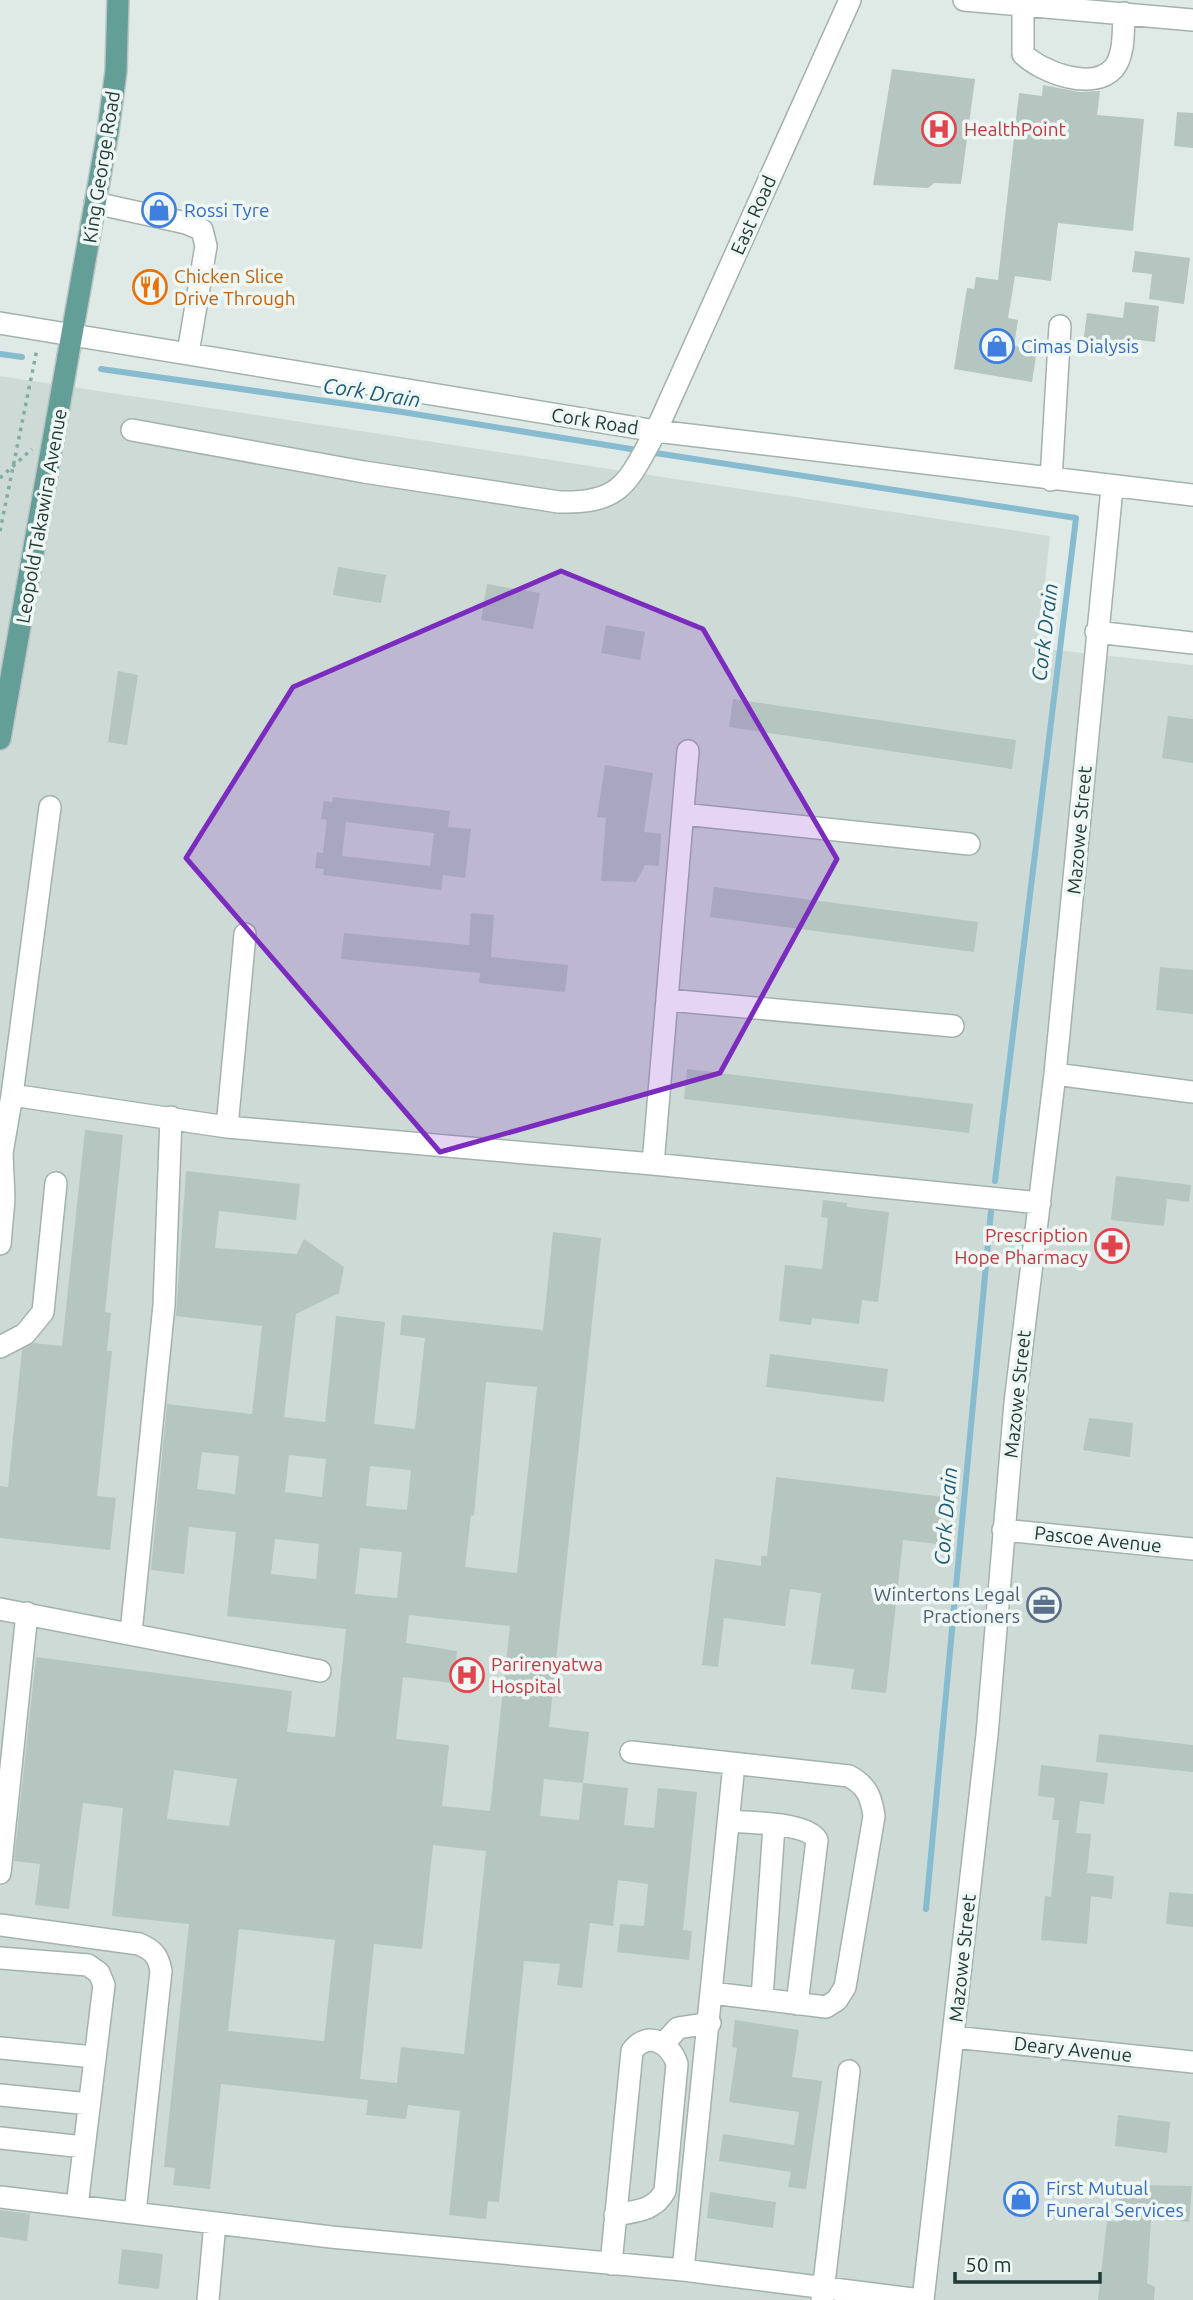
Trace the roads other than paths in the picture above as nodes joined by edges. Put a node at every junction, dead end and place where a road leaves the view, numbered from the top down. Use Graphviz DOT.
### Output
graph roads {
  1 [pos="118,0"];
  2 [pos="850,0"];
  3 [pos="964,0"];
  4 [pos="1023,5"];
  5 [pos="1124,13"];
  6 [pos="1193,20"];
  7 [pos="95,202"];
  8 [pos="0,323"];
  9 [pos="1060,326"];
  10 [pos="73,334"];
  11 [pos="188,353"];
  12 [pos="132,430"];
  13 [pos="656,431"];
  14 [pos="1051,480"];
  15 [pos="1112,488"];
  16 [pos="1193,495"];
  17 [pos="1096,632"];
  18 [pos="1193,643"];
  19 [pos="0,739"];
  20 [pos="688,751"];
  21 [pos="50,807"];
  22 [pos="683,814"];
  23 [pos="969,844"];
  24 [pos="245,934"];
  25 [pos="668,1000"];
  26 [pos="953,1026"];
  27 [pos="1055,1074"];
  28 [pos="1193,1092"];
  29 [pos="12,1095"];
  30 [pos="170,1117"];
  31 [pos="227,1127"];
  32 [pos="653,1164"];
  33 [pos="56,1183"];
  34 [pos="1040,1203"];
  35 [pos="0,1244"];
  36 [pos="0,1347"];
  37 [pos="1003,1530"];
  38 [pos="1193,1549"];
  39 [pos="0,1609"];
  40 [pos="27,1613"];
  41 [pos="131,1633"];
  42 [pos="320,1671"];
  43 [pos="631,1752"];
  44 [pos="734,1764"];
  45 [pos="730,1821"];
  46 [pos="774,1826"];
  47 [pos="0,1873"];
  48 [pos="0,1925"];
  49 [pos="0,1958"];
  50 [pos="712,1993"];
  51 [pos="762,1998"];
  52 [pos="797,2004"];
  53 [pos="710,2023"];
  54 [pos="953,2037"];
  55 [pos="665,2042"];
  56 [pos="0,2048"];
  57 [pos="94,2057"];
  58 [pos="1193,2062"];
  59 [pos="849,2071"];
  60 [pos="0,2095"];
  61 [pos="89,2104"];
  62 [pos="0,2138"];
  63 [pos="84,2147"];
  64 [pos="0,2197"];
  65 [pos="77,2206"];
  66 [pos="135,2213"];
  67 [pos="615,2215"];
  68 [pos="215,2223"];
  69 [pos="611,2264"];
  70 [pos="683,2270"];
  71 [pos="823,2295"];
  72 [pos="208,2300"];
  73 [pos="922,2300"];
  1 -- 7 [label="main road, King George Road"];
  2 -- 13 [label="street, East Road"];
  3 -- 4 [label="street"];
  4 -- 5 [label="street"];
  4 -- 5 [label="street"];
  5 -- 6 [label="street"];
  7 -- 10 [label="main road, King George Road"];
  7 -- 11 [label="street"];
  8 -- 10 [label="street, Cork Road"];
  9 -- 14 [label="street"];
  10 -- 11 [label="street, Cork Road"];
  10 -- 19 [label="main road, Leopold Takawira Avenue"];
  11 -- 13 [label="street, Cork Road"];
  12 -- 13 [label="street, East Road"];
  13 -- 14 [label="street, Cork Road"];
  14 -- 15 [label="street, Cork Road"];
  15 -- 16 [label="street, Cork Road"];
  15 -- 17 [label="street, Mazowe Street"];
  17 -- 18 [label="street"];
  17 -- 27 [label="street, Mazowe Street"];
  20 -- 22 [label="street"];
  21 -- 29 [label="street"];
  22 -- 23 [label="street"];
  22 -- 25 [label="street"];
  24 -- 31 [label="street"];
  25 -- 26 [label="street"];
  25 -- 32 [label="street"];
  27 -- 28 [label="street"];
  27 -- 34 [label="street, Mazowe Street"];
  29 -- 30 [label="street"];
  29 -- 35 [label="street"];
  30 -- 31 [label="street"];
  30 -- 41 [label="street"];
  31 -- 32 [label="street"];
  32 -- 34 [label="street"];
  33 -- 36 [label="street"];
  34 -- 37 [label="street, Mazowe Street"];
  37 -- 38 [label="street, Pascoe Avenue"];
  37 -- 54 [label="street, Mazowe Street"];
  39 -- 40 [label="street"];
  40 -- 41 [label="street"];
  40 -- 47 [label="street"];
  41 -- 42 [label="street"];
  43 -- 44 [label="street"];
  44 -- 45 [label="street"];
  44 -- 52 [label="street"];
  45 -- 46 [label="street"];
  45 -- 50 [label="street"];
  46 -- 51 [label="street"];
  46 -- 52 [label="street"];
  48 -- 66 [label="street"];
  49 -- 57 [label="street"];
  50 -- 51 [label="street"];
  50 -- 53 [label="street"];
  51 -- 52 [label="street"];
  53 -- 55 [label="street"];
  53 -- 70 [label="street"];
  54 -- 58 [label="street, Deary Avenue"];
  54 -- 73 [label="street, Mazowe Street"];
  55 -- 67 [label="street"];
  55 -- 67 [label="street"];
  56 -- 57 [label="street"];
  57 -- 61 [label="street"];
  59 -- 71 [label="street"];
  60 -- 61 [label="street"];
  61 -- 63 [label="street"];
  62 -- 63 [label="street"];
  63 -- 65 [label="street"];
  64 -- 65 [label="street"];
  65 -- 66 [label="street"];
  66 -- 68 [label="street"];
  67 -- 69 [label="street"];
  68 -- 69 [label="street"];
  68 -- 72 [label="street"];
  69 -- 70 [label="street"];
  70 -- 71 [label="street"];
  71 -- 73 [label="street"];
}
